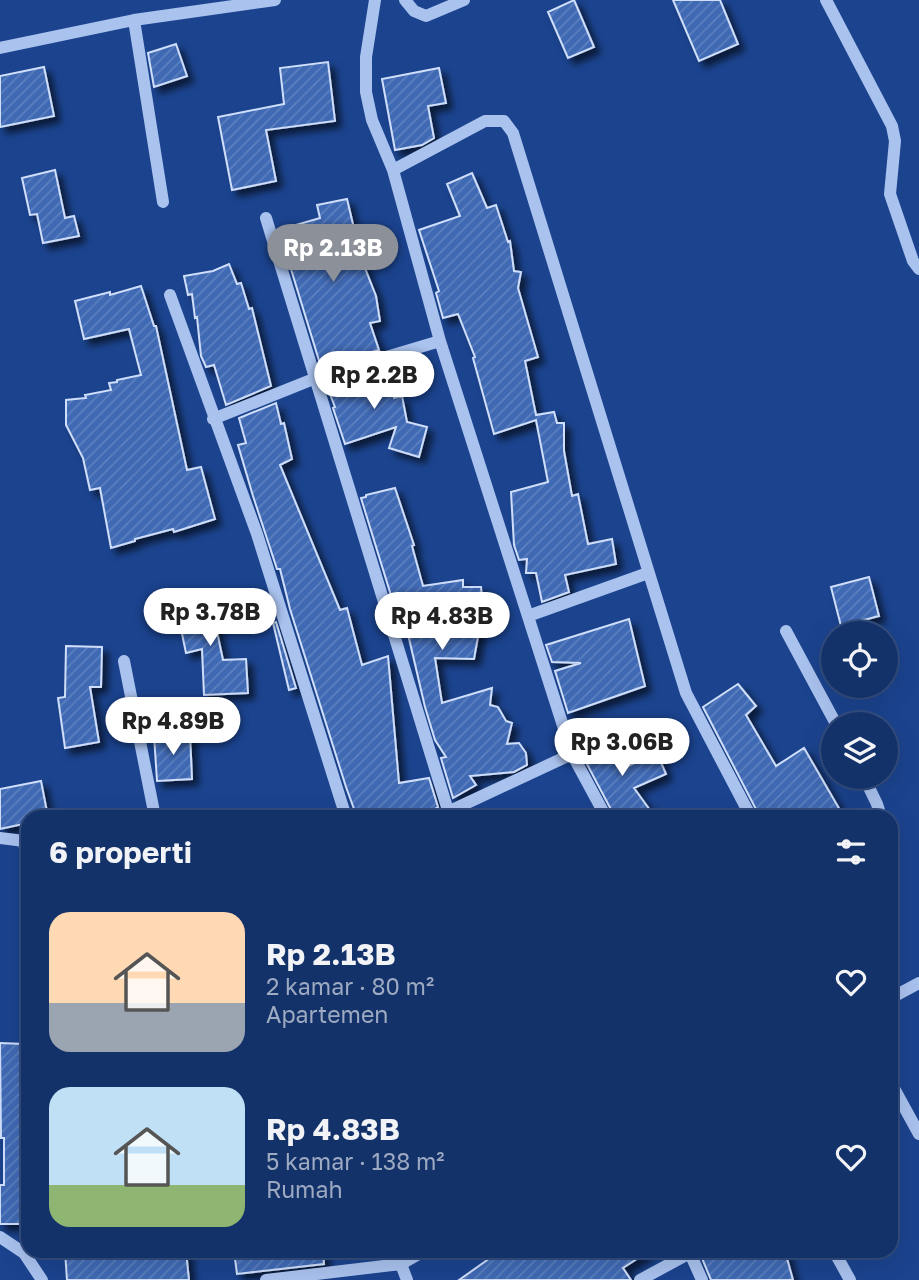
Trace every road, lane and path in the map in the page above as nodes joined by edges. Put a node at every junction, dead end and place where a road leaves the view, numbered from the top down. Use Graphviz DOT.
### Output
graph roads {
  1 [pos="275,0"];
  2 [pos="375,0"];
  3 [pos="405,0"];
  4 [pos="464,0"];
  5 [pos="826,0"];
  6 [pos="134,20"];
  7 [pos="0,48"];
  8 [pos="393,170"];
  9 [pos="163,202"];
  10 [pos="266,218"];
  11 [pos="919,269"];
  12 [pos="170,295"];
  13 [pos="440,341"];
  14 [pos="316,378"];
  15 [pos="214,419"];
  16 [pos="648,573"];
  17 [pos="528,616"];
  18 [pos="786,631"];
  19 [pos="124,661"];
  20 [pos="830,712"];
  21 [pos="572,754"];
  22 [pos="870,789"];
  23 [pos="154,810"];
  24 [pos="344,810"];
  25 [pos="443,810"];
  26 [pos="457,810"];
  27 [pos="602,810"];
  28 [pos="747,810"];
  29 [pos="879,810"];
  30 [pos="0,838"];
  31 [pos="21,841"];
  32 [pos="919,982"];
  33 [pos="898,994"];
  34 [pos="898,1095"];
  35 [pos="918,1130"];
  36 [pos="0,1237"];
  37 [pos="21,1251"];
  38 [pos="27,1258"];
  39 [pos="399,1258"];
  40 [pos="412,1258"];
  41 [pos="678,1258"];
  42 [pos="692,1258"];
  43 [pos="838,1258"];
  44 [pos="401,1264"];
  45 [pos="41,1280"];
  46 [pos="266,1280"];
  47 [pos="407,1280"];
  48 [pos="640,1280"];
  49 [pos="702,1280"];
  50 [pos="850,1280"];
  1 -- 6 [label="street"];
  2 -- 8 [label="street"];
  3 -- 4 [label="street"];
  5 -- 11 [label="street"];
  6 -- 7 [label="street"];
  6 -- 9 [label="street"];
  8 -- 13 [label="street"];
  8 -- 16 [label="street"];
  10 -- 14 [label="street"];
  12 -- 15 [label="street"];
  13 -- 14 [label="street"];
  13 -- 17 [label="street"];
  14 -- 15 [label="street"];
  14 -- 25 [label="street"];
  15 -- 24 [label="street"];
  16 -- 17 [label="street"];
  16 -- 28 [label="street"];
  17 -- 21 [label="street"];
  18 -- 20 [label="street"];
  19 -- 23 [label="street"];
  21 -- 26 [label="street"];
  21 -- 27 [label="street"];
  22 -- 29 [label="street"];
  30 -- 31 [label="street"];
  32 -- 33 [label="street"];
  34 -- 35 [label="street"];
  36 -- 37 [label="street"];
  38 -- 45 [label="street"];
  39 -- 44 [label="street"];
  40 -- 44 [label="street"];
  41 -- 48 [label="street"];
  42 -- 49 [label="street"];
  43 -- 50 [label="street"];
  44 -- 46 [label="street"];
  44 -- 47 [label="street"];
}
